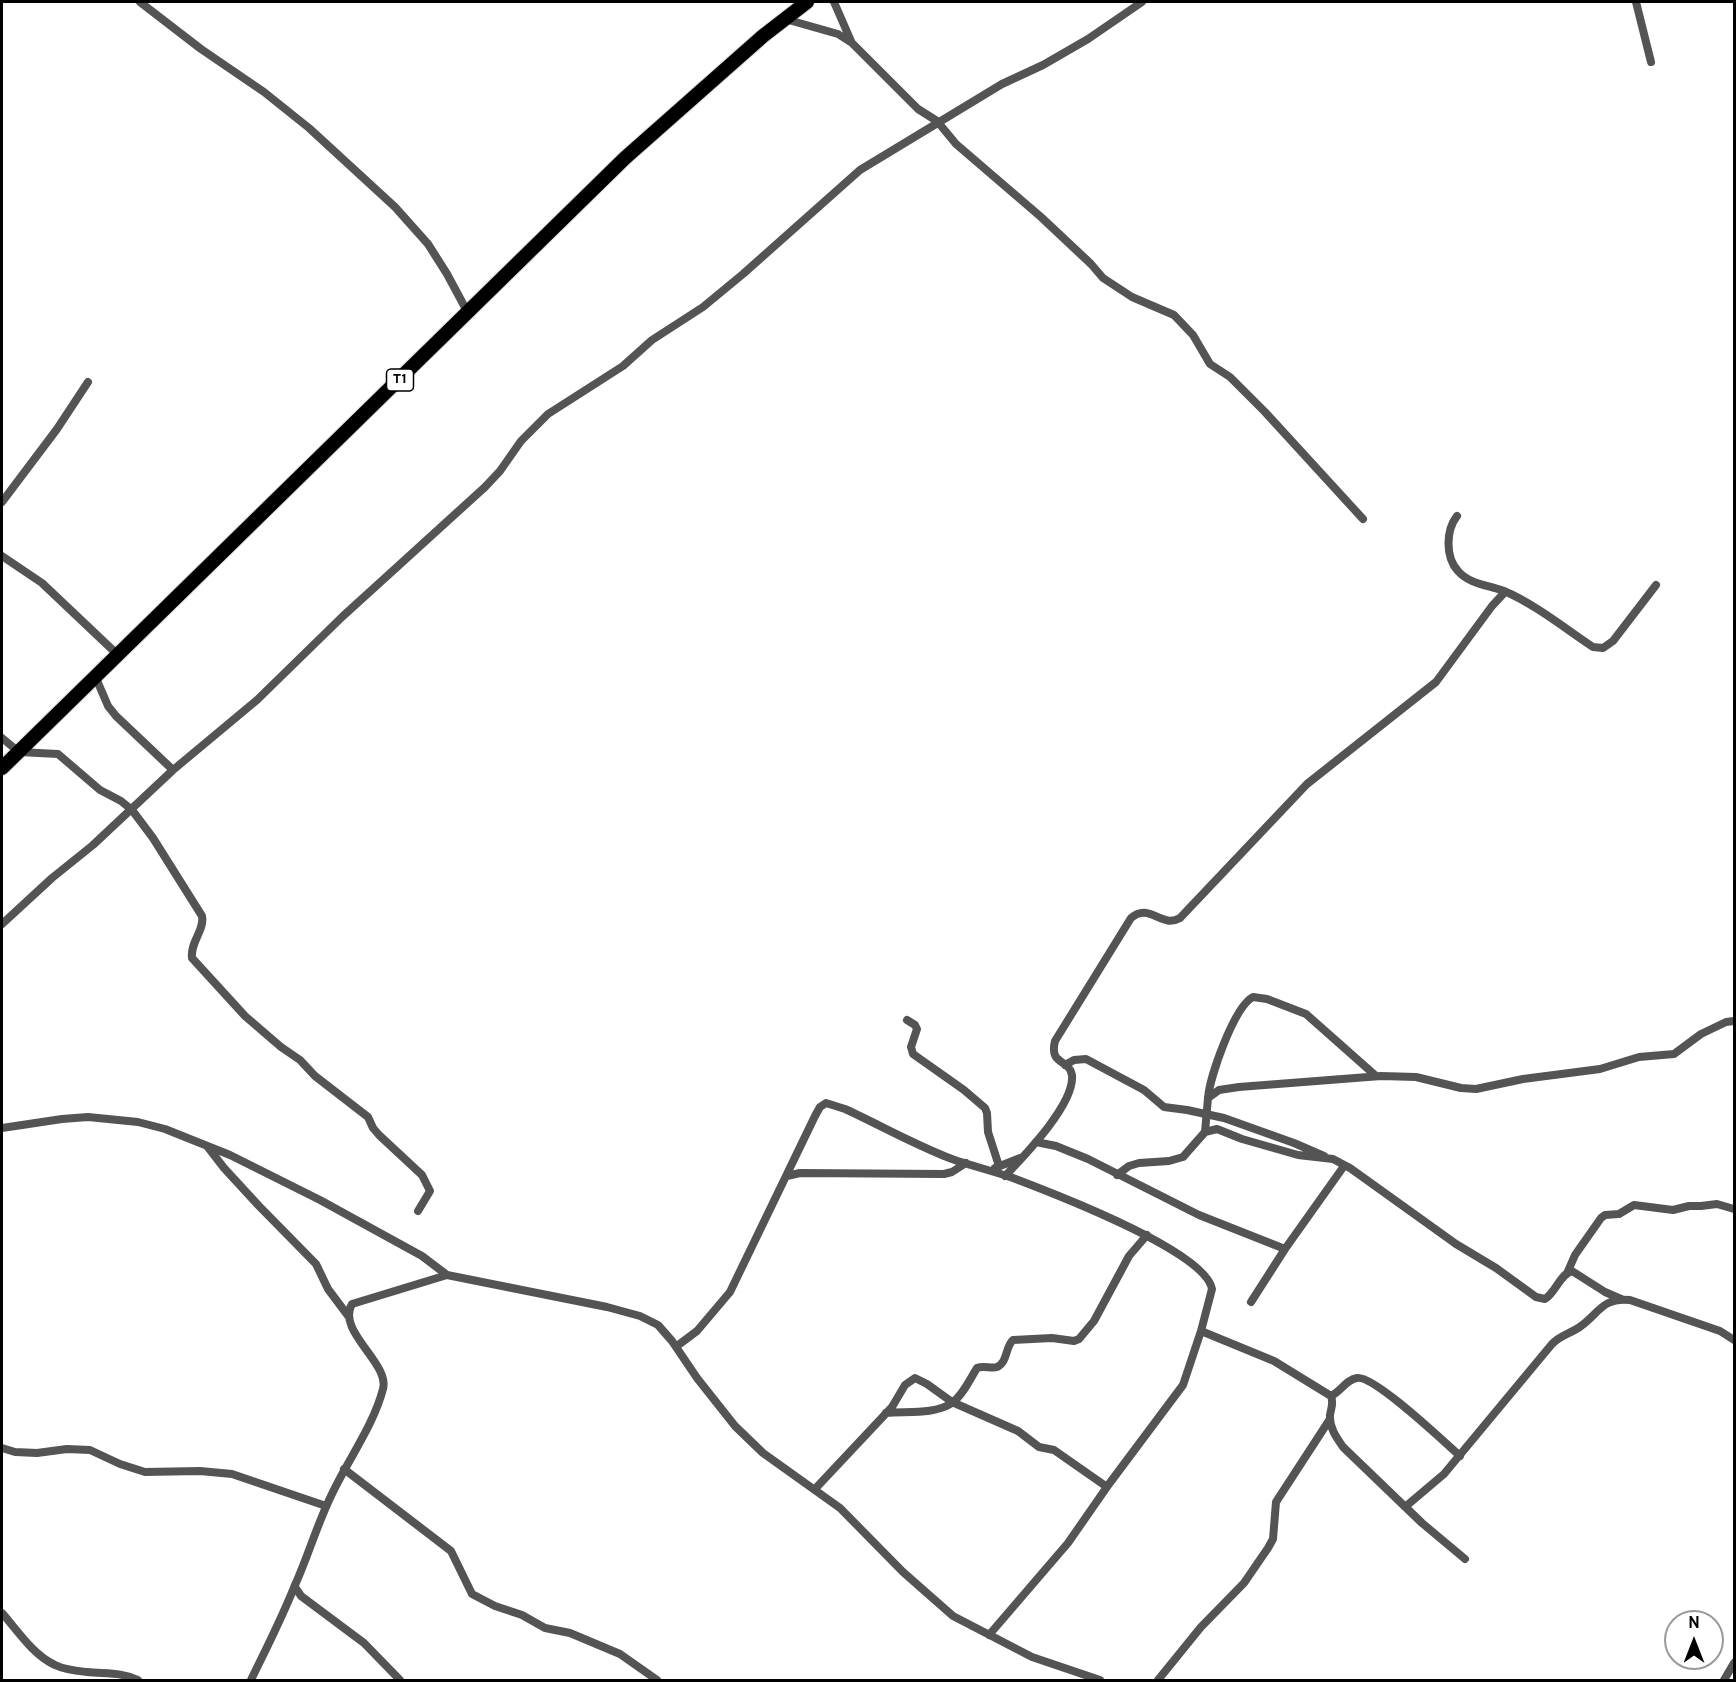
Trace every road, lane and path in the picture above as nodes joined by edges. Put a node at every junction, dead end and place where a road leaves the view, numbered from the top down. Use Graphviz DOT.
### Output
graph roads {
  1 [pos="140,2"];
  2 [pos="807,2"];
  3 [pos="834,2"];
  4 [pos="1142,2"];
  5 [pos="1636,2"];
  6 [pos="785,19"];
  7 [pos="852,43"];
  8 [pos="1651,62"];
  9 [pos="937,121"];
  10 [pos="468,313"];
  11 [pos="88,382"];
  12 [pos="2,502"];
  13 [pos="1457,516"];
  14 [pos="1363,519"];
  15 [pos="2,556"];
  16 [pos="1656,585"];
  17 [pos="1505,592"];
  18 [pos="118,654"];
  19 [pos="96,678"];
  20 [pos="2,738"];
  21 [pos="19,752"];
  22 [pos="2,768"];
  23 [pos="173,770"];
  24 [pos="132,810"];
  25 [pos="2,924"];
  26 [pos="907,1020"];
  27 [pos="1734,1021"];
  28 [pos="1065,1065"];
  29 [pos="1376,1076"];
  30 [pos="1208,1098"];
  31 [pos="1206,1115"];
  32 [pos="2,1128"];
  33 [pos="1205,1132"];
  34 [pos="1036,1142"];
  35 [pos="206,1145"];
  36 [pos="1023,1157"];
  37 [pos="1328,1158"];
  38 [pos="966,1163"];
  39 [pos="999,1166"];
  40 [pos="1344,1166"];
  41 [pos="988,1170"];
  42 [pos="1116,1175"];
  43 [pos="787,1176"];
  44 [pos="1005,1176"];
  45 [pos="1734,1209"];
  46 [pos="418,1211"];
  47 [pos="1147,1235"];
  48 [pos="1285,1249"];
  49 [pos="1568,1271"];
  50 [pos="447,1275"];
  51 [pos="1621,1299"];
  52 [pos="1251,1302"];
  53 [pos="349,1317"];
  54 [pos="1202,1330"];
  55 [pos="1734,1340"];
  56 [pos="677,1346"];
  57 [pos="1331,1396"];
  58 [pos="952,1402"];
  59 [pos="886,1413"];
  60 [pos="1330,1419"];
  61 [pos="2,1448"];
  62 [pos="1460,1456"];
  63 [pos="344,1469"];
  64 [pos="1107,1487"];
  65 [pos="815,1489"];
  66 [pos="326,1506"];
  67 [pos="1405,1507"];
  68 [pos="1465,1559"];
  69 [pos="295,1587"];
  70 [pos="2,1613"];
  71 [pos="989,1635"];
  72 [pos="1734,1663"];
  73 [pos="138,1680"];
  74 [pos="251,1680"];
  75 [pos="400,1680"];
  76 [pos="657,1680"];
  77 [pos="1100,1680"];
  78 [pos="1158,1680"];
  79 [pos="1724,1680"];
  1 -- 10 [label="street"];
  2 -- 6 [label="highway, T1"];
  3 -- 7 [label="street"];
  4 -- 9 [label="street"];
  5 -- 8 [label="street"];
  6 -- 7 [label="street"];
  6 -- 10 [label="highway, T1"];
  7 -- 9 [label="street"];
  9 -- 14 [label="street"];
  9 -- 23 [label="street"];
  10 -- 18 [label="highway, T1"];
  11 -- 12 [label="street"];
  13 -- 17 [label="street"];
  15 -- 18 [label="street"];
  16 -- 17 [label="street"];
  17 -- 28 [label="street"];
  18 -- 19 [label="highway, T1"];
  19 -- 21 [label="highway, T1"];
  19 -- 23 [label="street"];
  20 -- 21 [label="street"];
  21 -- 22 [label="highway, T1"];
  21 -- 24 [label="street"];
  23 -- 24 [label="street"];
  24 -- 25 [label="street"];
  24 -- 46 [label="street"];
  26 -- 39 [label="street"];
  27 -- 29 [label="street"];
  28 -- 31 [label="street"];
  28 -- 34 [label="street"];
  29 -- 30 [label="street"];
  29 -- 30 [label="street"];
  30 -- 31 [label="street"];
  31 -- 33 [label="street"];
  31 -- 37 [label="street"];
  32 -- 35 [label="street"];
  33 -- 37 [label="street"];
  33 -- 42 [label="street"];
  34 -- 36 [label="street"];
  34 -- 42 [label="street"];
  35 -- 50 [label="street"];
  35 -- 53 [label="street"];
  36 -- 39 [label="street"];
  36 -- 44 [label="street"];
  37 -- 40 [label="street"];
  38 -- 41 [label="street"];
  38 -- 43 [label="street"];
  38 -- 43 [label="street"];
  39 -- 41 [label="street"];
  40 -- 48 [label="street"];
  40 -- 49 [label="street"];
  41 -- 44 [label="street"];
  42 -- 48 [label="street"];
  43 -- 56 [label="street"];
  44 -- 47 [label="street"];
  45 -- 49 [label="street"];
  47 -- 54 [label="street"];
  47 -- 58 [label="street"];
  48 -- 52 [label="street"];
  49 -- 51 [label="street"];
  50 -- 53 [label="street"];
  50 -- 56 [label="street"];
  51 -- 55 [label="street"];
  51 -- 62 [label="street"];
  53 -- 63 [label="street"];
  54 -- 57 [label="street"];
  54 -- 64 [label="street"];
  56 -- 65 [label="street"];
  57 -- 60 [label="street"];
  57 -- 62 [label="street"];
  58 -- 59 [label="street"];
  58 -- 59 [label="street"];
  58 -- 64 [label="street"];
  59 -- 65 [label="street"];
  60 -- 67 [label="street"];
  60 -- 78 [label="street"];
  61 -- 66 [label="street"];
  62 -- 67 [label="street"];
  63 -- 66 [label="street"];
  63 -- 76 [label="street"];
  64 -- 71 [label="street"];
  65 -- 71 [label="street"];
  66 -- 69 [label="street"];
  67 -- 68 [label="street"];
  69 -- 74 [label="street"];
  69 -- 75 [label="street"];
  70 -- 73 [label="street"];
  71 -- 77 [label="street"];
  72 -- 79 [label="street"];
}
